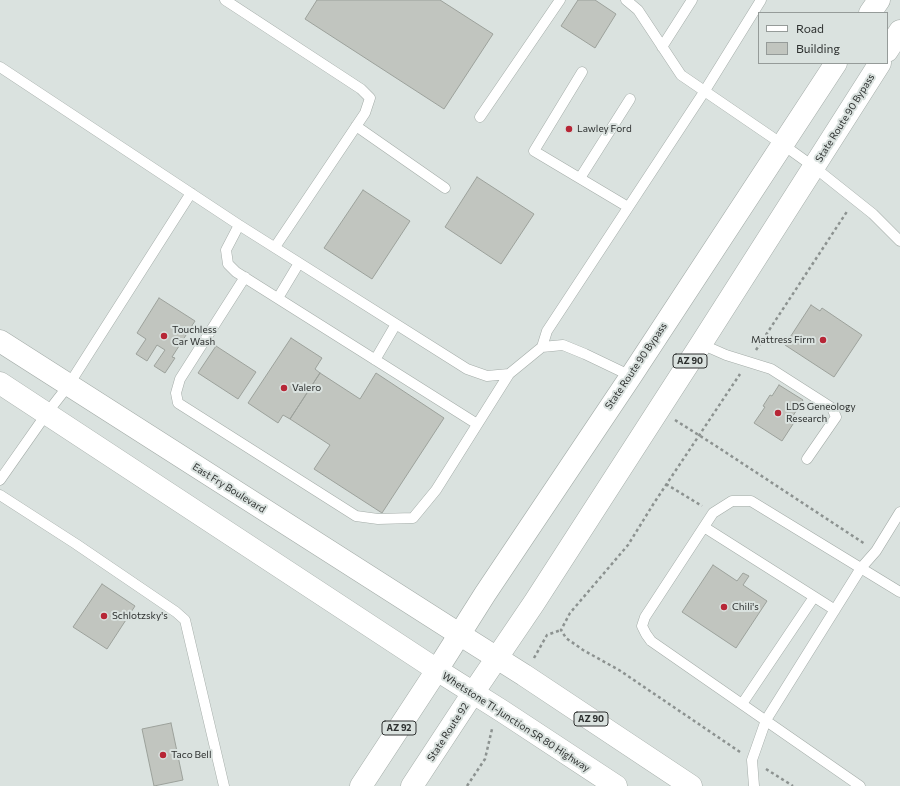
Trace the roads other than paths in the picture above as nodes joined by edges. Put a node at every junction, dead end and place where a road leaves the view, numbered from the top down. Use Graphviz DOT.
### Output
graph roads {
  1 [pos="225,0"];
  2 [pos="560,0"];
  3 [pos="627,0"];
  4 [pos="692,0"];
  5 [pos="762,0"];
  6 [pos="878,0"];
  7 [pos="871,12"];
  8 [pos="900,31"];
  9 [pos="662,47"];
  10 [pos="888,50"];
  11 [pos="835,64"];
  12 [pos="879,64"];
  13 [pos="0,67"];
  14 [pos="582,72"];
  15 [pos="704,92"];
  16 [pos="630,99"];
  17 [pos="480,117"];
  18 [pos="356,126"];
  19 [pos="782,144"];
  20 [pos="814,167"];
  21 [pos="580,178"];
  22 [pos="445,188"];
  23 [pos="191,193"];
  24 [pos="628,207"];
  25 [pos="240,225"];
  26 [pos="900,241"];
  27 [pos="274,247"];
  28 [pos="299,263"];
  29 [pos="245,277"];
  30 [pos="278,298"];
  31 [pos="396,324"];
  32 [pos="0,341"];
  33 [pos="701,344"];
  34 [pos="542,347"];
  35 [pos="375,360"];
  36 [pos="509,374"];
  37 [pos="631,376"];
  38 [pos="0,383"];
  39 [pos="68,386"];
  40 [pos="47,413"];
  41 [pos="477,424"];
  42 [pos="807,459"];
  43 [pos="0,480"];
  44 [pos="0,495"];
  45 [pos="900,512"];
  46 [pos="704,527"];
  47 [pos="861,568"];
  48 [pos="900,592"];
  49 [pos="814,597"];
  50 [pos="835,610"];
  51 [pos="459,634"];
  52 [pos="497,657"];
  53 [pos="437,670"];
  54 [pos="473,693"];
  55 [pos="742,704"];
  56 [pos="766,720"];
  57 [pos="224,786"];
  58 [pos="361,786"];
  59 [pos="412,786"];
  60 [pos="616,786"];
  61 [pos="691,786"];
  62 [pos="754,786"];
  63 [pos="860,786"];
  1 -- 18 [label="lane"];
  2 -- 17 [label="lane"];
  3 -- 9 [label="lane"];
  4 -- 9 [label="lane"];
  5 -- 15 [label="lane"];
  6 -- 7 [label="main road"];
  8 -- 10 [label="main road"];
  9 -- 15 [label="lane"];
  11 -- 19 [label="main road, State Route 90 Bypass"];
  12 -- 20 [label="main road, State Route 90 Bypass / AZ 90"];
  13 -- 23 [label="lane"];
  14 -- 21 [label="lane"];
  15 -- 19 [label="lane"];
  15 -- 24 [label="lane"];
  16 -- 21 [label="lane"];
  18 -- 22 [label="lane"];
  18 -- 27 [label="lane"];
  19 -- 20 [label="lane"];
  19 -- 37 [label="main road, State Route 90 Bypass"];
  20 -- 26 [label="lane"];
  20 -- 33 [label="main road, State Route 90 Bypass / AZ 90"];
  21 -- 24 [label="lane"];
  23 -- 25 [label="lane"];
  23 -- 39 [label="lane"];
  24 -- 34 [label="lane"];
  25 -- 27 [label="lane"];
  25 -- 29 [label="lane"];
  27 -- 28 [label="lane"];
  28 -- 30 [label="lane"];
  28 -- 31 [label="lane"];
  29 -- 30 [label="lane"];
  29 -- 41 [label="lane"];
  30 -- 35 [label="lane"];
  31 -- 35 [label="lane"];
  31 -- 36 [label="lane"];
  32 -- 39 [label="main road, East Fry Boulevard"];
  33 -- 42 [label="lane"];
  33 -- 52 [label="main road, State Route 90 Bypass / AZ 90"];
  34 -- 36 [label="lane"];
  34 -- 37 [label="lane"];
  35 -- 41 [label="lane"];
  36 -- 41 [label="lane"];
  37 -- 51 [label="main road, State Route 90 Bypass"];
  38 -- 40 [label="main road"];
  39 -- 40 [label="lane"];
  39 -- 51 [label="main road, East Fry Boulevard"];
  40 -- 43 [label="lane"];
  40 -- 53 [label="main road"];
  44 -- 57 [label="lane"];
  45 -- 47 [label="lane"];
  46 -- 47 [label="lane"];
  46 -- 49 [label="lane"];
  46 -- 55 [label="lane"];
  47 -- 48 [label="lane"];
  47 -- 50 [label="lane"];
  49 -- 50 [label="lane"];
  49 -- 55 [label="lane"];
  50 -- 56 [label="lane"];
  51 -- 52 [label="main road, AZ 90"];
  51 -- 53 [label="main road, State Route 90 Bypass"];
  52 -- 54 [label="main road, State Route 92"];
  52 -- 61 [label="main road, AZ 90"];
  53 -- 54 [label="main road, Whetstone TI-Junction SR 80 Highway"];
  53 -- 58 [label="main road, AZ 92"];
  54 -- 59 [label="main road, State Route 92"];
  54 -- 60 [label="main road, Whetstone TI-Junction SR 80 Highway"];
  55 -- 56 [label="lane"];
  56 -- 62 [label="lane"];
  56 -- 63 [label="lane"];
}
